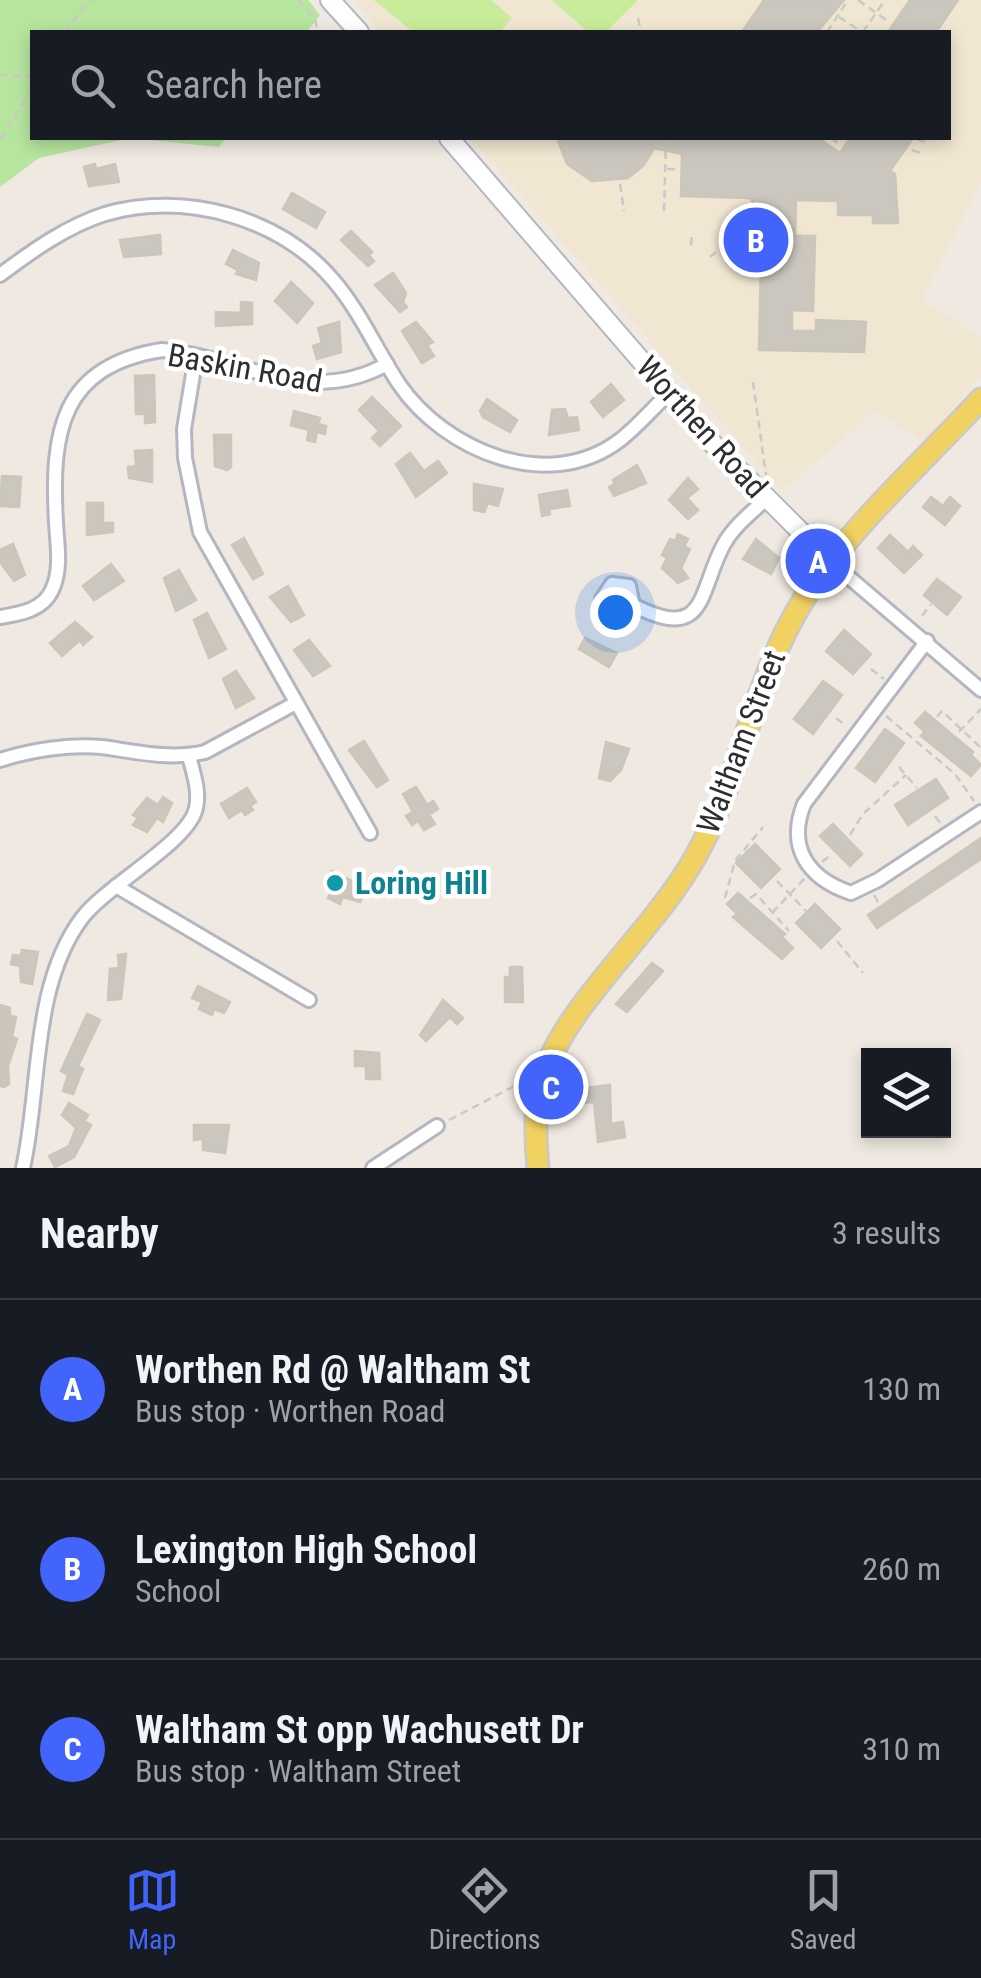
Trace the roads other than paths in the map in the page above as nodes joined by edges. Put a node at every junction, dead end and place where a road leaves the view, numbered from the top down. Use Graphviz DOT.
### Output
graph roads {
  1 [pos="330,0"];
  2 [pos="357,30"];
  3 [pos="451,140"];
  4 [pos="0,275"];
  5 [pos="196,356"];
  6 [pos="387,364"];
  7 [pos="670,394"];
  8 [pos="981,398"];
  9 [pos="766,498"];
  10 [pos="831,562"];
  11 [pos="633,605"];
  12 [pos="0,617"];
  13 [pos="927,641"];
  14 [pos="981,690"];
  15 [pos="294,704"];
  16 [pos="189,756"];
  17 [pos="0,760"];
  18 [pos="978,806"];
  19 [pos="370,833"];
  20 [pos="116,886"];
  21 [pos="309,1000"];
  22 [pos="438,1126"];
  23 [pos="22,1168"];
  24 [pos="372,1168"];
  25 [pos="538,1168"];
  1 -- 2 [label="main road"];
  3 -- 7 [label="main road, Worthen Road"];
  4 -- 6 [label="street"];
  5 -- 6 [label="street, Baskin Road"];
  5 -- 12 [label="street, Baskin Road"];
  5 -- 15 [label="street"];
  6 -- 7 [label="street"];
  7 -- 9 [label="main road, Worthen Road"];
  8 -- 10 [label="main road, Waltham Street"];
  9 -- 10 [label="main road, Worthen Road"];
  9 -- 11 [label="street"];
  10 -- 13 [label="street, Worthen Road"];
  10 -- 25 [label="main road, Waltham Street"];
  13 -- 14 [label="street, Worthen Road"];
  13 -- 18 [label="street"];
  15 -- 16 [label="street"];
  15 -- 19 [label="street"];
  16 -- 17 [label="street"];
  16 -- 20 [label="street"];
  20 -- 21 [label="street"];
  20 -- 23 [label="street"];
  22 -- 24 [label="street"];
}
